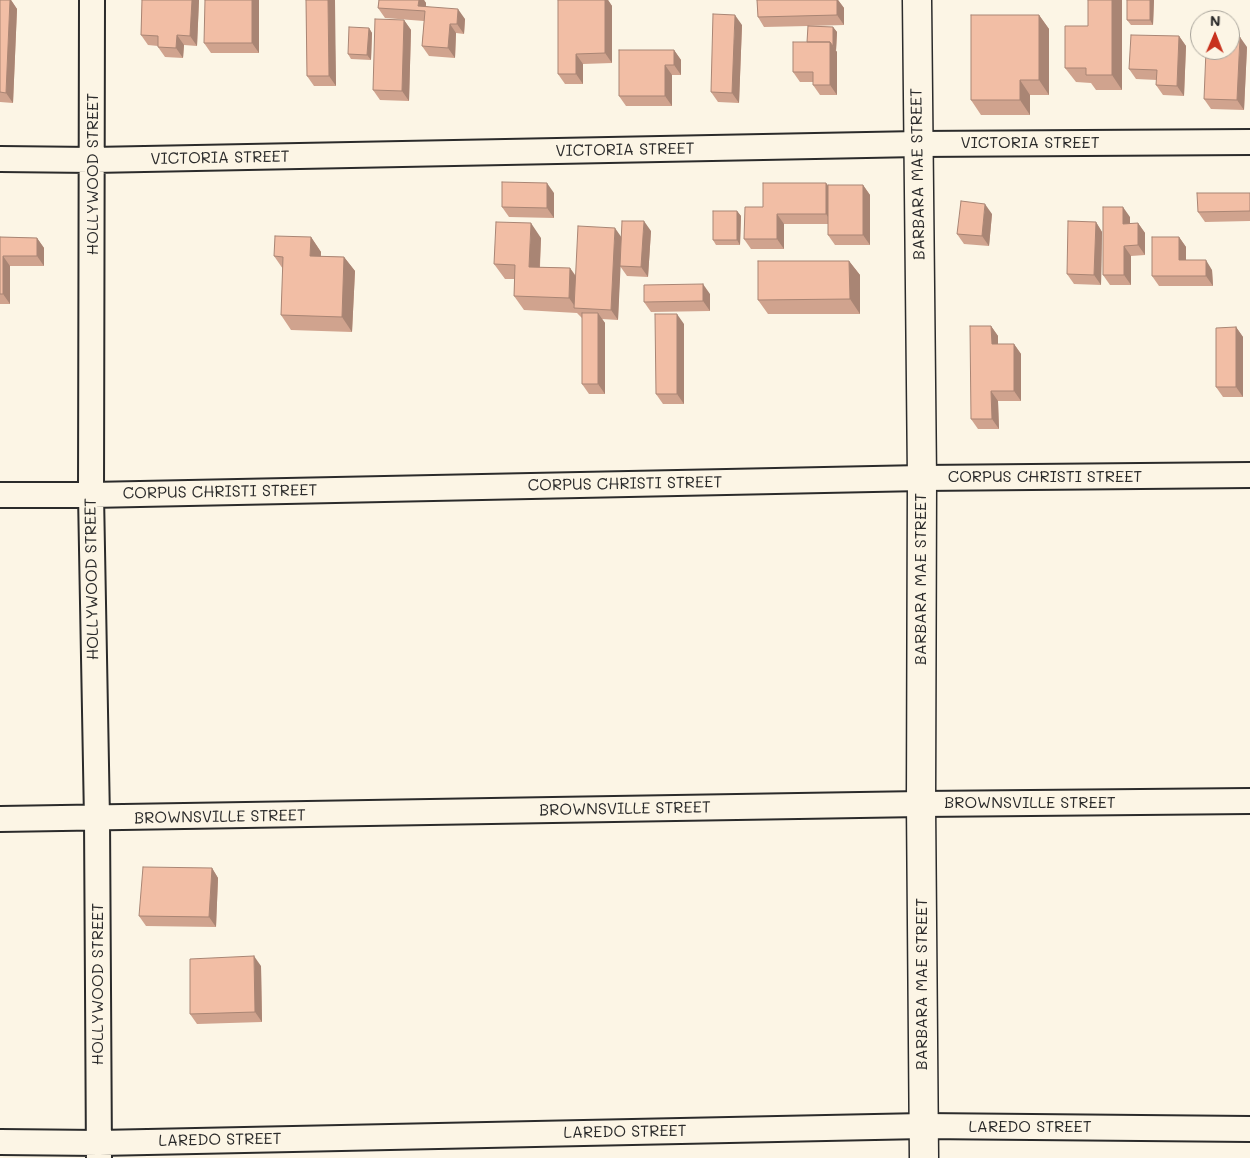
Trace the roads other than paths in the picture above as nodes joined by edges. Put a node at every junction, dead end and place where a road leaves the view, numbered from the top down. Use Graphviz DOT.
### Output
graph roads {
  1 [pos="92,0"];
  2 [pos="917,0"];
  3 [pos="1250,142"];
  4 [pos="918,144"];
  5 [pos="0,158"];
  6 [pos="93,160"];
  7 [pos="1250,475"];
  8 [pos="922,478"];
  9 [pos="0,495"];
  10 [pos="91,495"];
  11 [pos="1250,801"];
  12 [pos="921,804"];
  13 [pos="0,819"];
  14 [pos="97,819"];
  15 [pos="923,1126"];
  16 [pos="1250,1128"];
  17 [pos="0,1142"];
  18 [pos="99,1150"];
  19 [pos="924,1158"];
  1 -- 6 [label="street, HOLLYWOOD STREET"];
  2 -- 4 [label="street, BARBARA MAE STREET"];
  3 -- 4 [label="street, VICTORIA STREET"];
  4 -- 6 [label="street, VICTORIA STREET"];
  4 -- 8 [label="street, BARBARA MAE STREET"];
  5 -- 6 [label="street, VICTORIA STREET"];
  6 -- 10 [label="street, HOLLYWOOD STREET"];
  7 -- 8 [label="street, CORPUS CHRISTI STREET"];
  8 -- 10 [label="street, CORPUS CHRISTI STREET"];
  8 -- 12 [label="street, BARBARA MAE STREET"];
  9 -- 10 [label="street, CORPUS CHRISTI STREET"];
  10 -- 14 [label="street, HOLLYWOOD STREET"];
  11 -- 12 [label="street, BROWNSVILLE STREET"];
  12 -- 14 [label="street, BROWNSVILLE STREET"];
  12 -- 15 [label="street, BARBARA MAE STREET"];
  13 -- 14 [label="street, BROWNSVILLE STREET"];
  14 -- 18 [label="street, HOLLYWOOD STREET"];
  15 -- 16 [label="street, LAREDO STREET"];
  15 -- 18 [label="street, LAREDO STREET"];
  15 -- 19 [label="street, BARBARA MAE STREET"];
  17 -- 18 [label="street, LAREDO STREET"];
}
